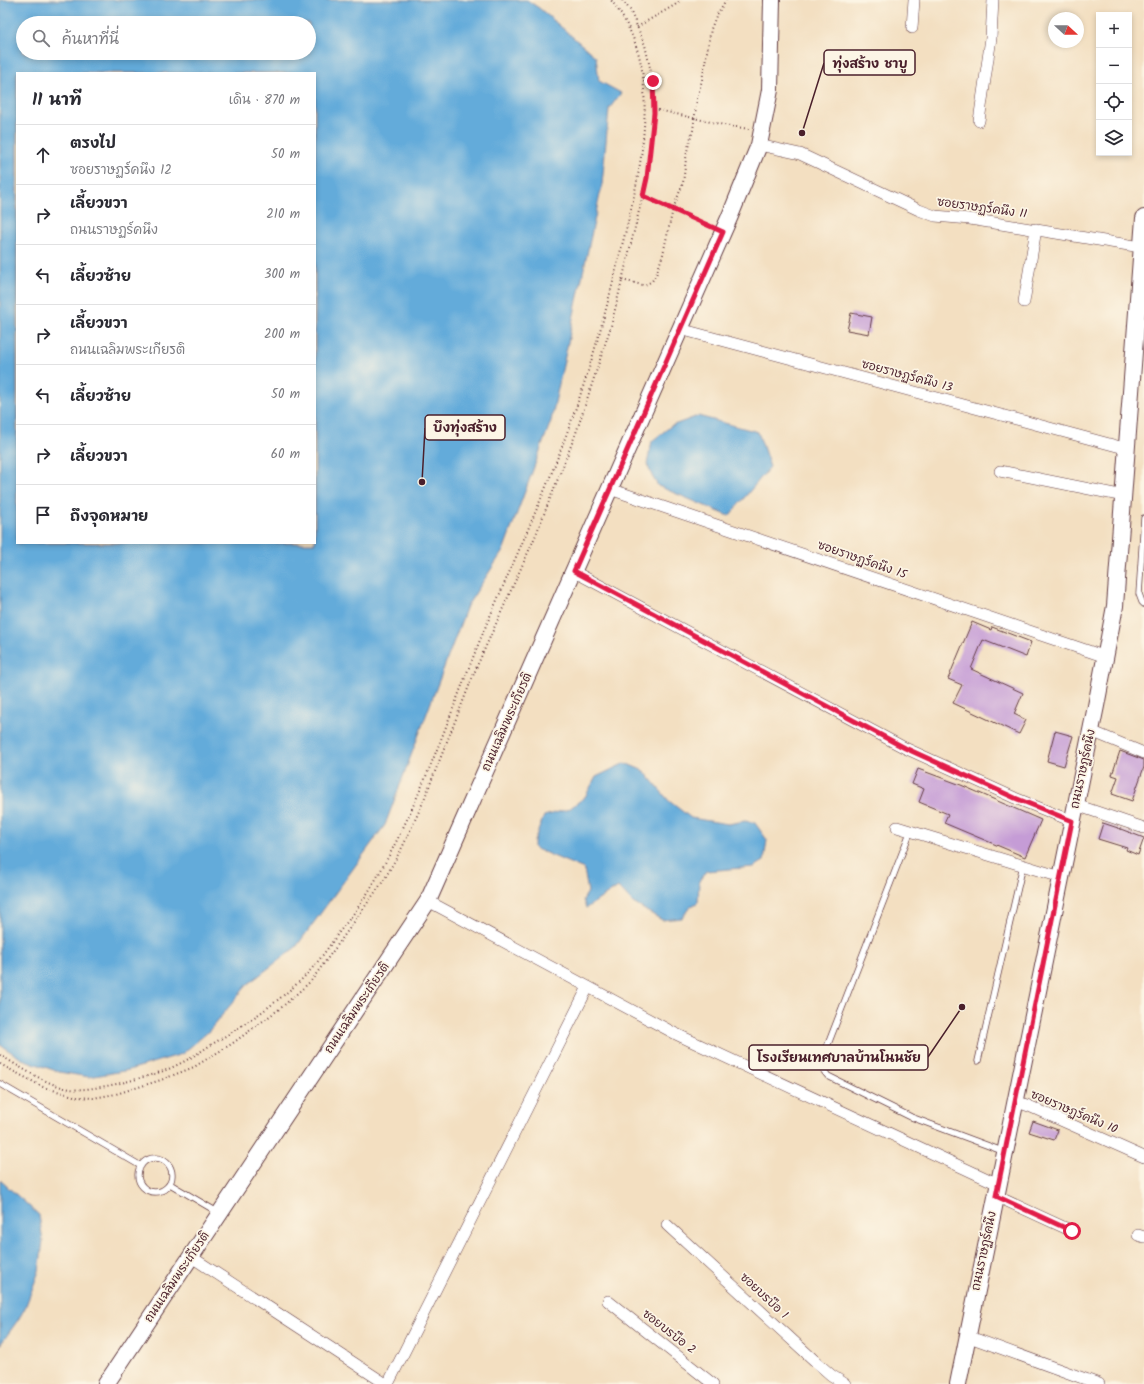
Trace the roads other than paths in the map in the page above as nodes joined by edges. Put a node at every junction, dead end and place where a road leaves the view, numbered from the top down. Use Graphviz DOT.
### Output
graph roads {
  1 [pos="772,0"];
  2 [pos="914,0"];
  3 [pos="993,0"];
  4 [pos="912,28"];
  5 [pos="979,121"];
  6 [pos="761,138"];
  7 [pos="1144,218"];
  8 [pos="1036,229"];
  9 [pos="1141,247"];
  10 [pos="1024,302"];
  11 [pos="680,329"];
  12 [pos="1128,449"];
  13 [pos="1000,471"];
  14 [pos="610,488"];
  15 [pos="1124,496"];
  16 [pos="1144,518"];
  17 [pos="574,571"];
  18 [pos="1144,604"];
  19 [pos="1106,657"];
  20 [pos="1091,731"];
  21 [pos="1144,753"];
  22 [pos="1076,805"];
  23 [pos="1072,821"];
  24 [pos="897,827"];
  25 [pos="1144,828"];
  26 [pos="911,830"];
  27 [pos="1023,864"];
  28 [pos="1061,877"];
  29 [pos="428,901"];
  30 [pos="588,987"];
  31 [pos="978,1062"];
  32 [pos="0,1084"];
  33 [pos="1015,1101"];
  34 [pos="1005,1152"];
  35 [pos="1144,1157"];
  36 [pos="141,1166"];
  37 [pos="170,1184"];
  38 [pos="997,1190"];
  39 [pos="219,1213"];
  40 [pos="667,1224"];
  41 [pos="1072,1231"];
  42 [pos="190,1256"];
  43 [pos="608,1301"];
  44 [pos="967,1336"];
  45 [pos="106,1384"];
  46 [pos="387,1384"];
  47 [pos="713,1384"];
  48 [pos="845,1384"];
  49 [pos="958,1384"];
  50 [pos="1099,1384"];
  1 -- 6 [label="street, ถนนเฉลิมพระเกียรติ"];
  2 -- 4 [label="street"];
  3 -- 5 [label="street"];
  6 -- 8 [label="street, ซอยราษฏร์คนึง 11"];
  6 -- 11 [label="street, ถนนเฉลิมพระเกียรติ"];
  7 -- 9 [label="street, ถนนราษฏร์คนึง"];
  8 -- 9 [label="street, ซอยราษฏร์คนึง 11"];
  8 -- 10 [label="street"];
  9 -- 12 [label="street, ถนนราษฏร์คนึง"];
  11 -- 12 [label="street, ซอยราษฏร์คนึง 13"];
  11 -- 14 [label="street, ถนนเฉลิมพระเกียรติ"];
  12 -- 15 [label="street, ถนนราษฏร์คนึง"];
  13 -- 15 [label="street"];
  14 -- 17 [label="street, ถนนเฉลิมพระเกียรติ"];
  14 -- 19 [label="street, ซอยราษฏร์คนึง 15"];
  15 -- 19 [label="street, ถนนราษฏร์คนึง"];
  16 -- 18 [label="lane"];
  17 -- 23 [label="street"];
  17 -- 29 [label="street, ถนนเฉลิมพระเกียรติ"];
  19 -- 20 [label="street, ถนนราษฏร์คนึง"];
  20 -- 21 [label="street"];
  20 -- 22 [label="street, ถนนราษฏร์คนึง"];
  22 -- 23 [label="street, ถนนราษฏร์คนึง"];
  22 -- 25 [label="street"];
  23 -- 28 [label="street, ถนนราษฏร์คนึง"];
  24 -- 26 [label="street"];
  26 -- 27 [label="street"];
  26 -- 34 [label="lane"];
  27 -- 28 [label="street"];
  27 -- 31 [label="lane"];
  28 -- 33 [label="street, ถนนราษฏร์คนึง"];
  29 -- 30 [label="street"];
  29 -- 39 [label="street, ถนนเฉลิมพระเกียรติ"];
  30 -- 38 [label="street"];
  30 -- 46 [label="street"];
  32 -- 36 [label="lane"];
  33 -- 34 [label="street, ถนนราษฏร์คนึง"];
  33 -- 35 [label="street, ซอยราษฏร์คนึง 10"];
  34 -- 38 [label="street, ถนนราษฏร์คนึง"];
  36 -- 37 [label="lane"];
  36 -- 37 [label="lane"];
  37 -- 39 [label="lane"];
  38 -- 41 [label="street"];
  38 -- 44 [label="street, ถนนราษฏร์คนึง"];
  39 -- 42 [label="street, ถนนเฉลิมพระเกียรติ"];
  40 -- 48 [label="street, ซอยบรบือ 1"];
  42 -- 45 [label="street, ถนนเฉลิมพระเกียรติ"];
  42 -- 46 [label="street"];
  43 -- 47 [label="street, ซอยบรบือ 2"];
  44 -- 49 [label="street, ถนนราษฏร์คนึง"];
  44 -- 50 [label="street"];
}
